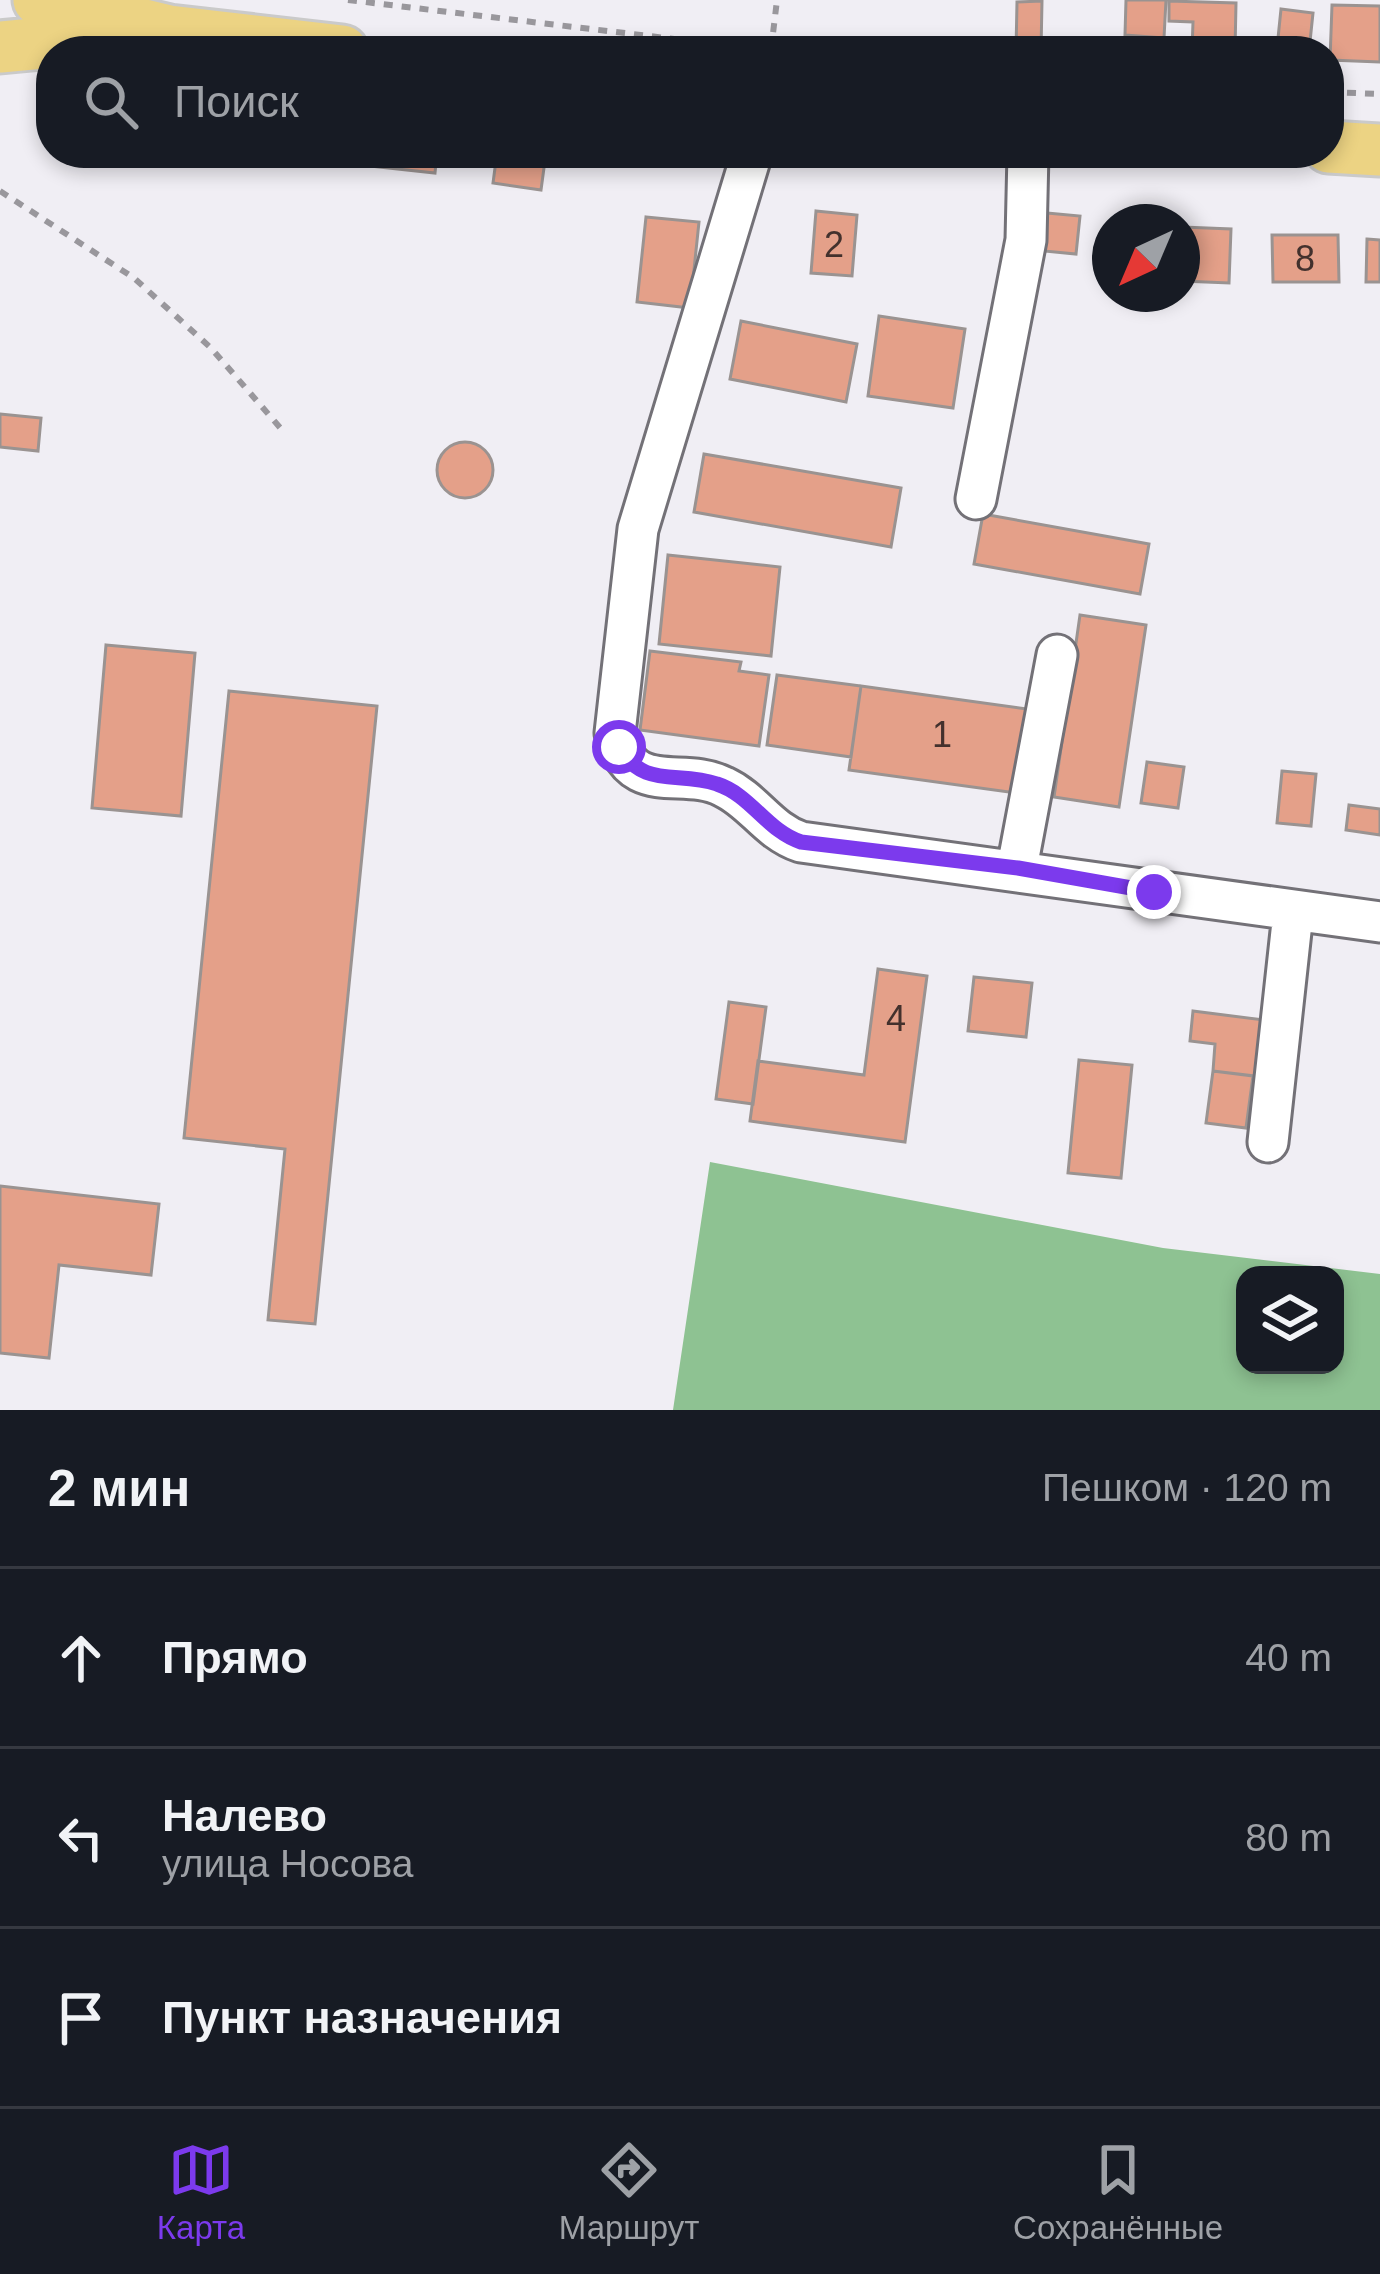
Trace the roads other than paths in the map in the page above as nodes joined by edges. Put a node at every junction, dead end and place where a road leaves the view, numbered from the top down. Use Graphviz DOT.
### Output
graph roads {
  1 [pos="39,0"];
  2 [pos="169,31"];
  3 [pos="113,36"];
  4 [pos="212,36"];
  5 [pos="36,43"];
  6 [pos="0,46"];
  7 [pos="1344,148"];
  8 [pos="1380,150"];
  9 [pos="747,168"];
  10 [pos="1028,168"];
  11 [pos="976,499"];
  12 [pos="1057,655"];
  13 [pos="1018,868"];
  14 [pos="1293,913"];
  15 [pos="1380,922"];
  16 [pos="1268,1142"];
  1 -- 2 [label="main road"];
  2 -- 3 [label="main road"];
  2 -- 4 [label="main road"];
  5 -- 6 [label="main road"];
  7 -- 8 [label="main road"];
  9 -- 13 [label="street"];
  10 -- 11 [label="street"];
  12 -- 13 [label="street"];
  13 -- 14 [label="street"];
  14 -- 15 [label="street"];
  14 -- 16 [label="street"];
}
